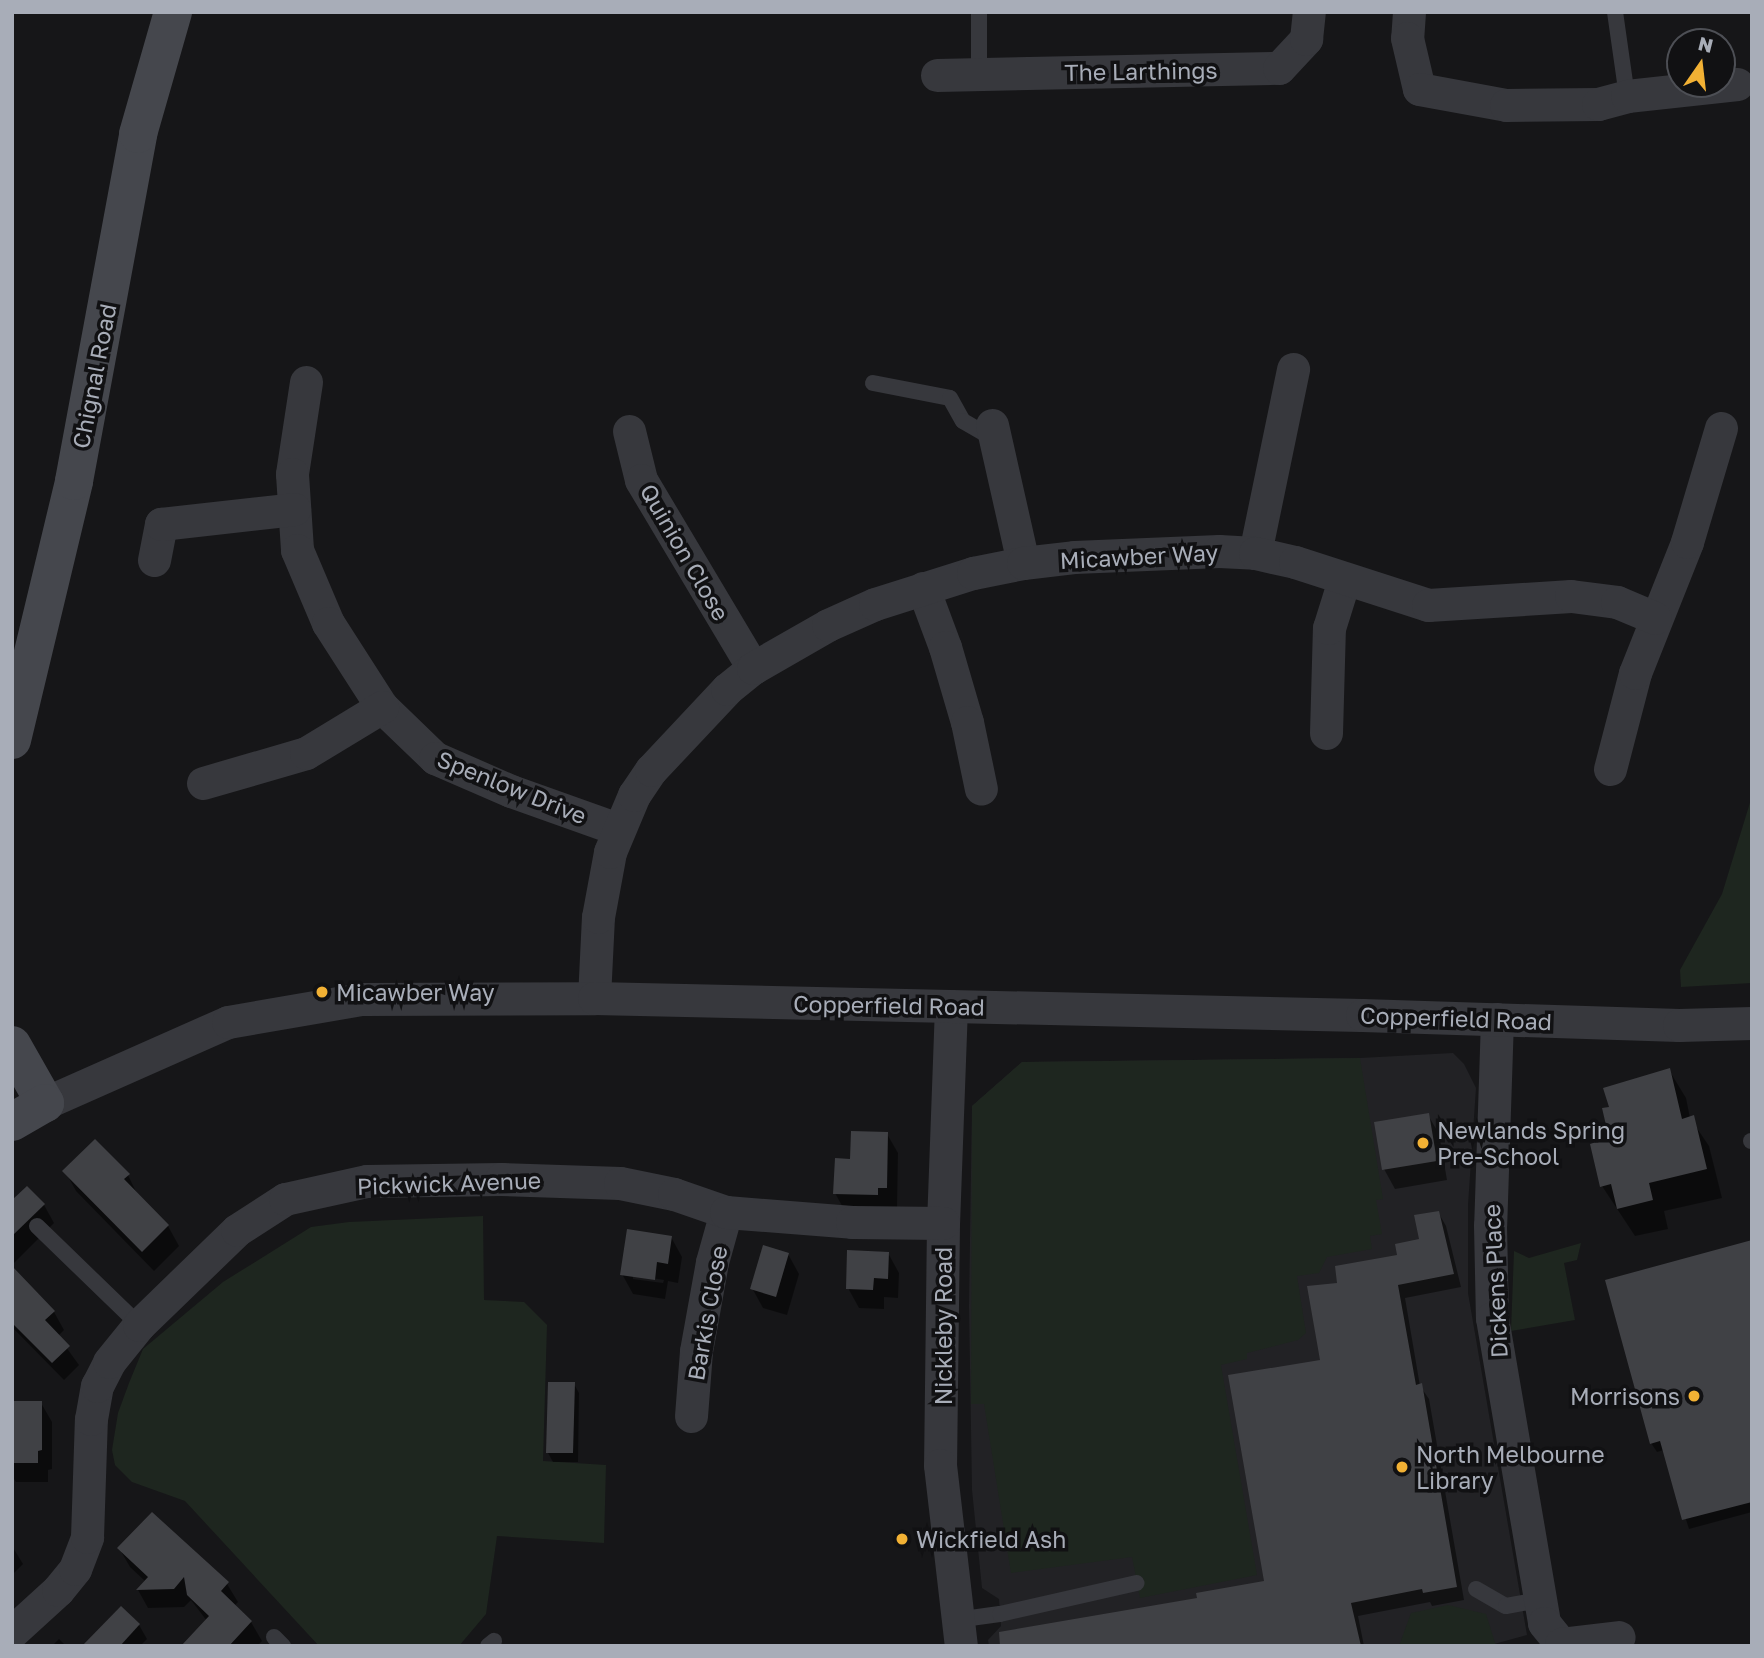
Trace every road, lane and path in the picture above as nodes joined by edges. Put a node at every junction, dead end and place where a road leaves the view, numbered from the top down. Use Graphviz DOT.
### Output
graph roads {
  1 [pos="173,12"];
  2 [pos="979,12"];
  3 [pos="1309,12"];
  4 [pos="1409,12"];
  5 [pos="1615,12"];
  6 [pos="937,75"];
  7 [pos="979,75"];
  8 [pos="1737,84"];
  9 [pos="1627,96"];
  10 [pos="1293,369"];
  11 [pos="306,382"];
  12 [pos="873,383"];
  13 [pos="1721,428"];
  14 [pos="629,431"];
  15 [pos="994,432"];
  16 [pos="294,509"];
  17 [pos="1255,554"];
  18 [pos="154,560"];
  19 [pos="1023,564"];
  20 [pos="1344,579"];
  21 [pos="923,588"];
  22 [pos="1656,618"];
  23 [pos="753,668"];
  24 [pos="382,707"];
  25 [pos="1326,733"];
  26 [pos="12,740"];
  27 [pos="1610,769"];
  28 [pos="203,783"];
  29 [pos="981,789"];
  30 [pos="618,829"];
  31 [pos="594,998"];
  32 [pos="951,1006"];
  33 [pos="1497,1019"];
  34 [pos="1752,1023"];
  35 [pos="12,1045"];
  36 [pos="45,1102"];
  37 [pos="12,1122"];
  38 [pos="726,1212"];
  39 [pos="943,1223"];
  40 [pos="37,1226"];
  41 [pos="139,1325"];
  42 [pos="691,1416"];
  43 [pos="1137,1583"];
  44 [pos="1476,1589"];
  45 [pos="1540,1600"];
  46 [pos="13,1631"];
  47 [pos="958,1633"];
  48 [pos="1619,1637"];
  1 -- 26 [label="street, Chignal Road"];
  2 -- 7 [label="lane"];
  3 -- 7 [label="street, The Larthings"];
  4 -- 9 [label="street"];
  5 -- 9 [label="lane"];
  6 -- 7 [label="street, The Larthings"];
  8 -- 9 [label="street"];
  10 -- 17 [label="street"];
  11 -- 16 [label="street, Spenlow Drive"];
  12 -- 15 [label="lane"];
  13 -- 22 [label="street"];
  14 -- 23 [label="street, Quinion Close"];
  15 -- 19 [label="street"];
  16 -- 18 [label="street"];
  16 -- 24 [label="street, Spenlow Drive"];
  17 -- 19 [label="street, Micawber Way"];
  17 -- 20 [label="street, Micawber Way"];
  19 -- 21 [label="street, Micawber Way"];
  20 -- 22 [label="street, Micawber Way"];
  20 -- 25 [label="street"];
  21 -- 23 [label="street, Micawber Way"];
  21 -- 29 [label="street"];
  22 -- 27 [label="street"];
  23 -- 30 [label="street, Micawber Way"];
  24 -- 28 [label="street"];
  24 -- 30 [label="street, Spenlow Drive"];
  30 -- 31 [label="street, Micawber Way"];
  31 -- 32 [label="street, Copperfield Road"];
  31 -- 36 [label="street, Copperfield Road"];
  32 -- 33 [label="street, Copperfield Road"];
  32 -- 39 [label="street, Nickleby Road"];
  33 -- 34 [label="street, Copperfield Road"];
  33 -- 45 [label="street, Dickens Place"];
  35 -- 36 [label="street"];
  36 -- 37 [label="street"];
  38 -- 39 [label="street, Pickwick Avenue"];
  38 -- 41 [label="street, Pickwick Avenue"];
  38 -- 42 [label="street, Barkis Close"];
  39 -- 47 [label="street, Nickleby Road"];
  40 -- 41 [label="lane"];
  41 -- 46 [label="street, Pickwick Avenue"];
  43 -- 47 [label="lane"];
  44 -- 45 [label="lane"];
  45 -- 48 [label="street, Dickens Place"];
}
